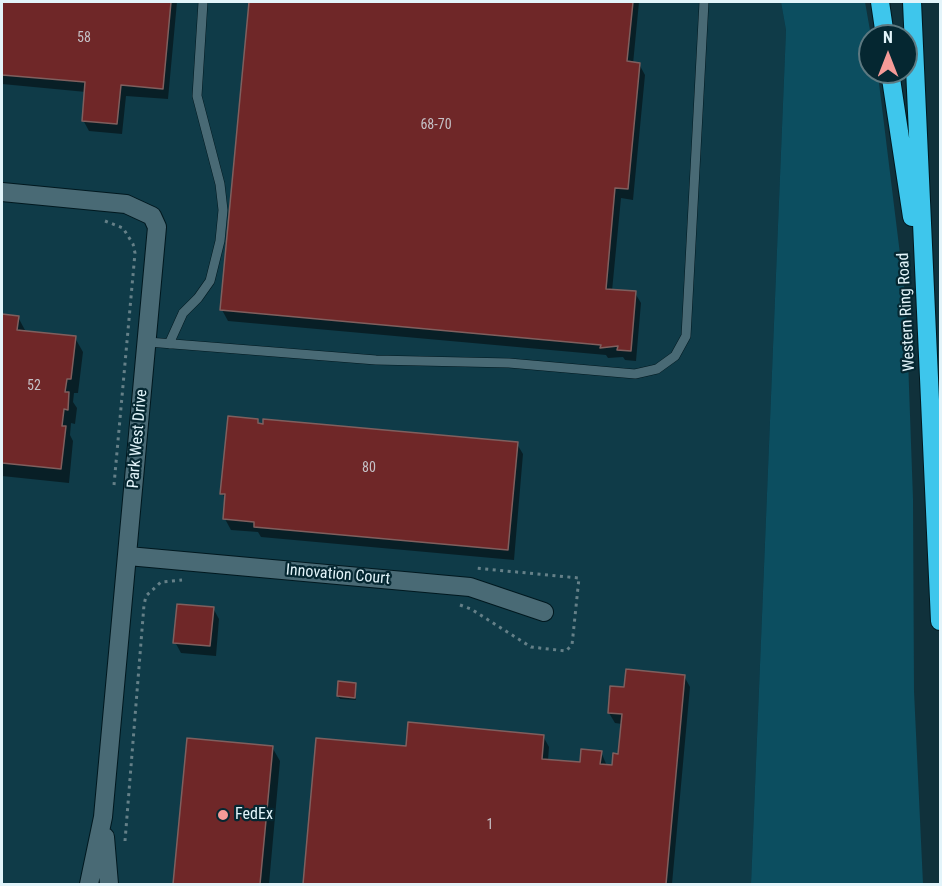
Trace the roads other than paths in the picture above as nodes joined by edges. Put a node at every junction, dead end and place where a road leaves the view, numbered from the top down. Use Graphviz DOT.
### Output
graph roads {
  1 [pos="203,2"];
  2 [pos="704,2"];
  3 [pos="880,2"];
  4 [pos="912,2"];
  5 [pos="883,24"];
  6 [pos="892,84"];
  7 [pos="2,192"];
  8 [pos="926,317"];
  9 [pos="147,342"];
  10 [pos="169,344"];
  11 [pos="128,556"];
  12 [pos="544,612"];
  13 [pos="940,621"];
  14 [pos="103,817"];
  15 [pos="89,885"];
  16 [pos="109,885"];
  1 -- 10 [label="lane"];
  2 -- 10 [label="lane"];
  3 -- 5 [label="highway"];
  4 -- 8 [label="highway, Western Ring Road"];
  6 -- 8 [label="highway"];
  7 -- 9 [label="street, Park West Drive"];
  8 -- 13 [label="highway, Western Ring Road"];
  9 -- 10 [label="lane"];
  9 -- 11 [label="street, Park West Drive"];
  11 -- 12 [label="street, Innovation Court"];
  11 -- 14 [label="street, Park West Drive"];
  14 -- 15 [label="street"];
  14 -- 16 [label="street"];
}
